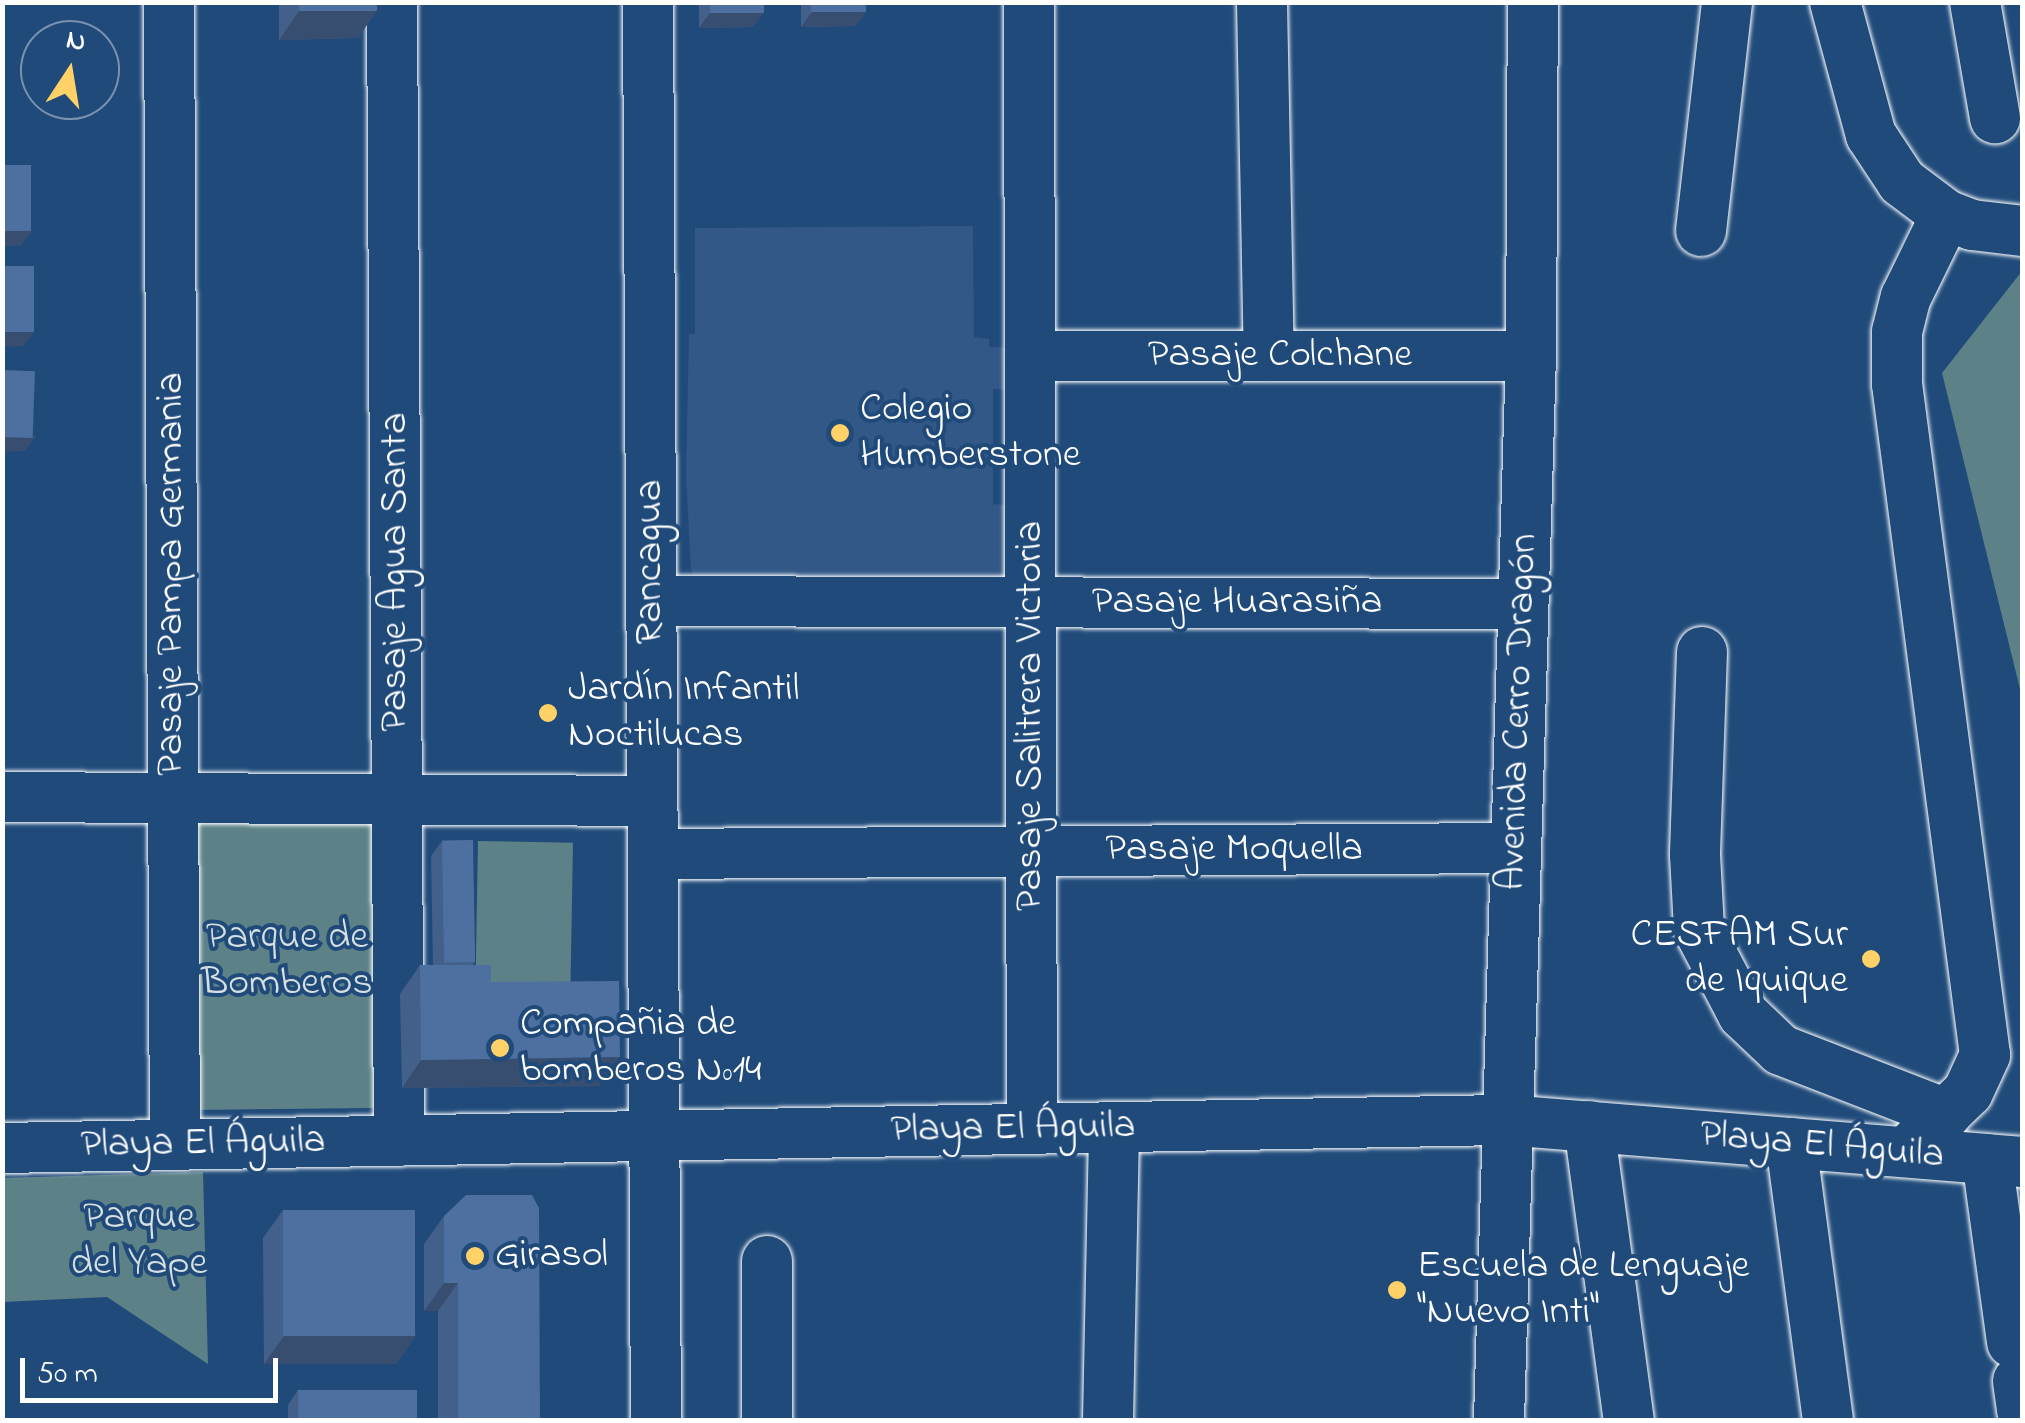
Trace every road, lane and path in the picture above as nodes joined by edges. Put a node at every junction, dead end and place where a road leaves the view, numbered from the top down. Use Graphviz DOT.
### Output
graph roads {
  1 [pos="169,2"];
  2 [pos="392,2"];
  3 [pos="648,2"];
  4 [pos="1029,2"];
  5 [pos="1262,2"];
  6 [pos="1533,2"];
  7 [pos="1726,2"];
  8 [pos="1835,2"];
  9 [pos="1975,2"];
  10 [pos="1995,118"];
  11 [pos="1946,215"];
  12 [pos="1701,231"];
  13 [pos="2022,231"];
  14 [pos="1030,356"];
  15 [pos="1269,356"];
  16 [pos="1530,356"];
  17 [pos="651,601"];
  18 [pos="1030,602"];
  19 [pos="1523,604"];
  20 [pos="1702,652"];
  21 [pos="2,796"];
  22 [pos="173,798"];
  23 [pos="397,799"];
  24 [pos="652,801"];
  25 [pos="1515,848"];
  26 [pos="1031,852"];
  27 [pos="652,854"];
  28 [pos="1946,1114"];
  29 [pos="1506,1120"];
  30 [pos="1590,1126"];
  31 [pos="1114,1127"];
  32 [pos="1032,1129"];
  33 [pos="654,1136"];
  34 [pos="399,1141"];
  35 [pos="1790,1143"];
  36 [pos="175,1145"];
  37 [pos="2,1148"];
  38 [pos="1906,1152"];
  39 [pos="2005,1160"];
  40 [pos="768,1262"];
  41 [pos="2018,1378"];
  42 [pos="656,1420"];
  43 [pos="767,1420"];
  44 [pos="1108,1420"];
  45 [pos="1500,1420"];
  46 [pos="1629,1420"];
  47 [pos="1828,1420"];
  1 -- 22 [label="street, Pasaje Pampa Germania"];
  2 -- 23 [label="street, Pasaje Agua Santa"];
  3 -- 17 [label="street, Rancagua"];
  4 -- 14 [label="street, Pasaje Salitrera Victoria"];
  5 -- 15 [label="street"];
  6 -- 16 [label="street, Avenida Cerro Dragón"];
  7 -- 12 [label="street"];
  8 -- 11 [label="street"];
  9 -- 10 [label="street"];
  11 -- 13 [label="street"];
  11 -- 28 [label="street"];
  14 -- 15 [label="street, Pasaje Colchane"];
  14 -- 18 [label="street, Pasaje Salitrera Victoria"];
  15 -- 16 [label="street, Pasaje Colchane"];
  16 -- 19 [label="street, Avenida Cerro Dragón"];
  17 -- 18 [label="street, Pasaje Huarasiña"];
  17 -- 24 [label="street, Rancagua"];
  18 -- 19 [label="street, Pasaje Huarasiña"];
  18 -- 26 [label="street, Pasaje Salitrera Victoria"];
  19 -- 25 [label="street, Avenida Cerro Dragón"];
  20 -- 28 [label="street"];
  21 -- 22 [label="street"];
  22 -- 23 [label="street"];
  22 -- 36 [label="street, Pasaje Pampa Germania"];
  23 -- 24 [label="street"];
  23 -- 34 [label="street, Pasaje Agua Santa"];
  24 -- 27 [label="street, Rancagua"];
  25 -- 26 [label="street, Pasaje Moquella"];
  25 -- 29 [label="street, Avenida Cerro Dragón"];
  26 -- 27 [label="street, Pasaje Moquella"];
  26 -- 32 [label="street, Pasaje Salitrera Victoria"];
  27 -- 33 [label="street, Rancagua"];
  28 -- 38 [label="street"];
  29 -- 30 [label="street, Playa El Águila"];
  29 -- 31 [label="street, Playa El Águila"];
  29 -- 45 [label="street, Avenida Cerro Dragón"];
  30 -- 35 [label="street, Playa El Águila"];
  30 -- 46 [label="street"];
  31 -- 32 [label="street, Playa El Águila"];
  31 -- 44 [label="street"];
  32 -- 33 [label="street, Playa El Águila"];
  33 -- 34 [label="street, Playa El Águila"];
  33 -- 42 [label="street, Rancagua"];
  34 -- 36 [label="street, Playa El Águila"];
  35 -- 38 [label="street, Playa El Águila"];
  35 -- 47 [label="street"];
  36 -- 37 [label="street, Playa El Águila"];
  38 -- 39 [label="street, Playa El Águila"];
  39 -- 41 [label="street"];
  40 -- 43 [label="street"];
}
